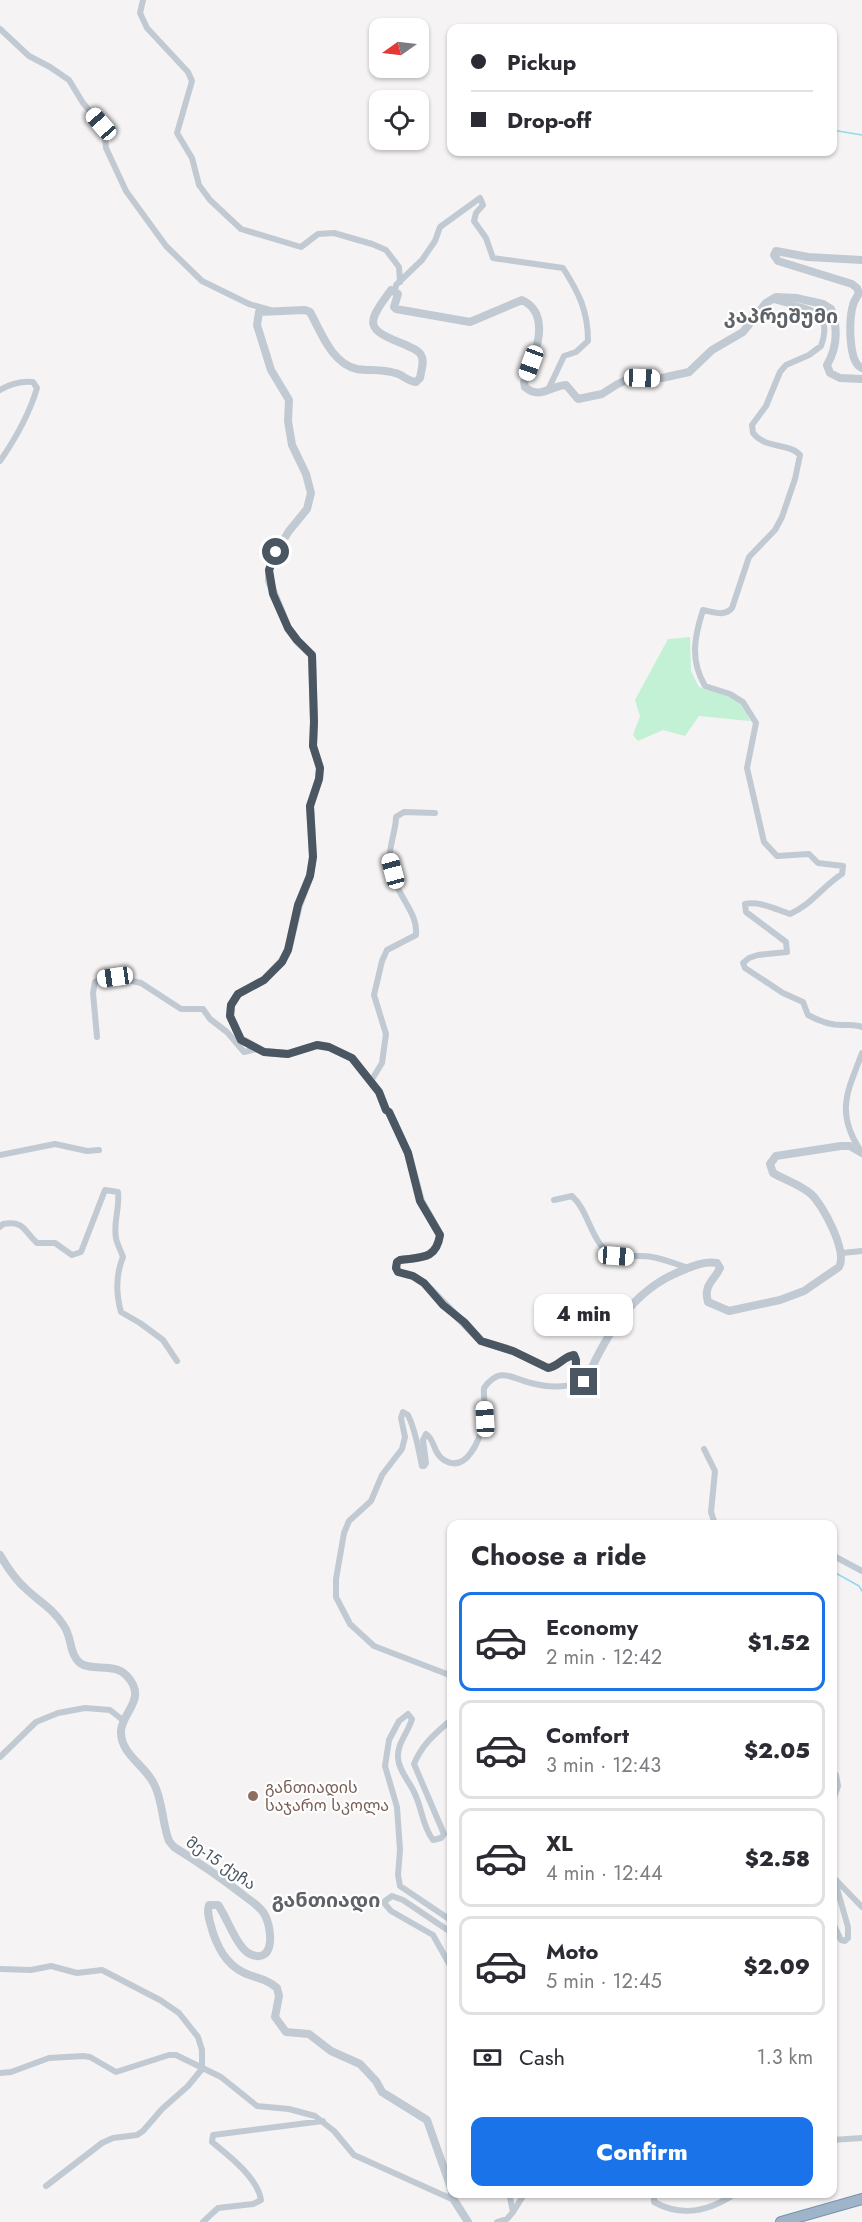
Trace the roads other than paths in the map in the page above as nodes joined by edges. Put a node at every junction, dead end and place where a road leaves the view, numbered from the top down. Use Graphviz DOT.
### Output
graph roads {
  1 [pos="143,0"];
  2 [pos="0,29"];
  3 [pos="862,260"];
  4 [pos="400,282"];
  5 [pos="395,291"];
  6 [pos="771,299"];
  7 [pos="270,310"];
  8 [pos="862,368"];
  9 [pos="862,379"];
  10 [pos="0,390"];
  11 [pos="547,392"];
  12 [pos="0,460"];
  13 [pos="435,813"];
  14 [pos="862,1027"];
  15 [pos="97,1037"];
  16 [pos="257,1049"];
  17 [pos="862,1053"];
  18 [pos="371,1081"];
  19 [pos="99,1150"];
  20 [pos="861,1151"];
  21 [pos="0,1155"];
  22 [pos="554,1200"];
  23 [pos="0,1227"];
  24 [pos="862,1251"];
  25 [pos="842,1253"];
  26 [pos="688,1268"];
  27 [pos="177,1361"];
  28 [pos="578,1383"];
  29 [pos="704,1449"];
  30 [pos="714,1520"];
  31 [pos="0,1555"];
  32 [pos="837,1558"];
  33 [pos="862,1570"];
  34 [pos="447,1674"];
  35 [pos="124,1721"];
  36 [pos="447,1724"];
  37 [pos="0,1757"];
  38 [pos="837,1881"];
  39 [pos="837,1887"];
  40 [pos="862,1907"];
  41 [pos="447,1918"];
  42 [pos="447,1930"];
  43 [pos="837,1932"];
  44 [pos="447,1960"];
  45 [pos="0,1969"];
  46 [pos="202,2069"];
  47 [pos="0,2073"];
  48 [pos="323,2121"];
  49 [pos="862,2138"];
  50 [pos="837,2140"];
  51 [pos="447,2180"];
  52 [pos="46,2186"];
  53 [pos="447,2193"];
  54 [pos="454,2198"];
  55 [pos="510,2198"];
  56 [pos="522,2198"];
  57 [pos="654,2198"];
  58 [pos="727,2198"];
  59 [pos="862,2199"];
  60 [pos="513,2212"];
  61 [pos="203,2222"];
  62 [pos="468,2222"];
  63 [pos="497,2222"];
  64 [pos="781,2222"];
  1 -- 4 [label="street"];
  2 -- 7 [label="street"];
  3 -- 8 [label="street"];
  4 -- 5 [label="street"];
  4 -- 11 [label="street"];
  5 -- 7 [label="street"];
  5 -- 11 [label="street"];
  6 -- 9 [label="street"];
  6 -- 11 [label="street"];
  6 -- 14 [label="street"];
  7 -- 16 [label="street"];
  10 -- 12 [label="street"];
  13 -- 18 [label="street"];
  15 -- 16 [label="street"];
  16 -- 18 [label="street"];
  17 -- 20 [label="street"];
  18 -- 28 [label="street"];
  19 -- 21 [label="street"];
  20 -- 25 [label="street"];
  22 -- 26 [label="street"];
  23 -- 27 [label="street"];
  24 -- 25 [label="street"];
  25 -- 26 [label="street"];
  26 -- 28 [label="street"];
  28 -- 34 [label="street"];
  29 -- 30 [label="street"];
  31 -- 35 [label="street, მე-15 ქუჩა"];
  32 -- 33 [label="street"];
  35 -- 37 [label="street"];
  35 -- 51 [label="street, მე-15 ქუჩა"];
  36 -- 41 [label="street"];
  38 -- 40 [label="street"];
  39 -- 43 [label="street"];
  42 -- 44 [label="street"];
  45 -- 46 [label="street"];
  46 -- 47 [label="street"];
  46 -- 48 [label="street"];
  46 -- 52 [label="street"];
  48 -- 53 [label="street"];
  48 -- 61 [label="street"];
  49 -- 50 [label="street"];
  54 -- 62 [label="street, მე-15 ქუჩა"];
  55 -- 60 [label="street"];
  56 -- 60 [label="street"];
  57 -- 58 [label="street"];
  59 -- 64 [label="highway"];
  60 -- 63 [label="street"];
}
